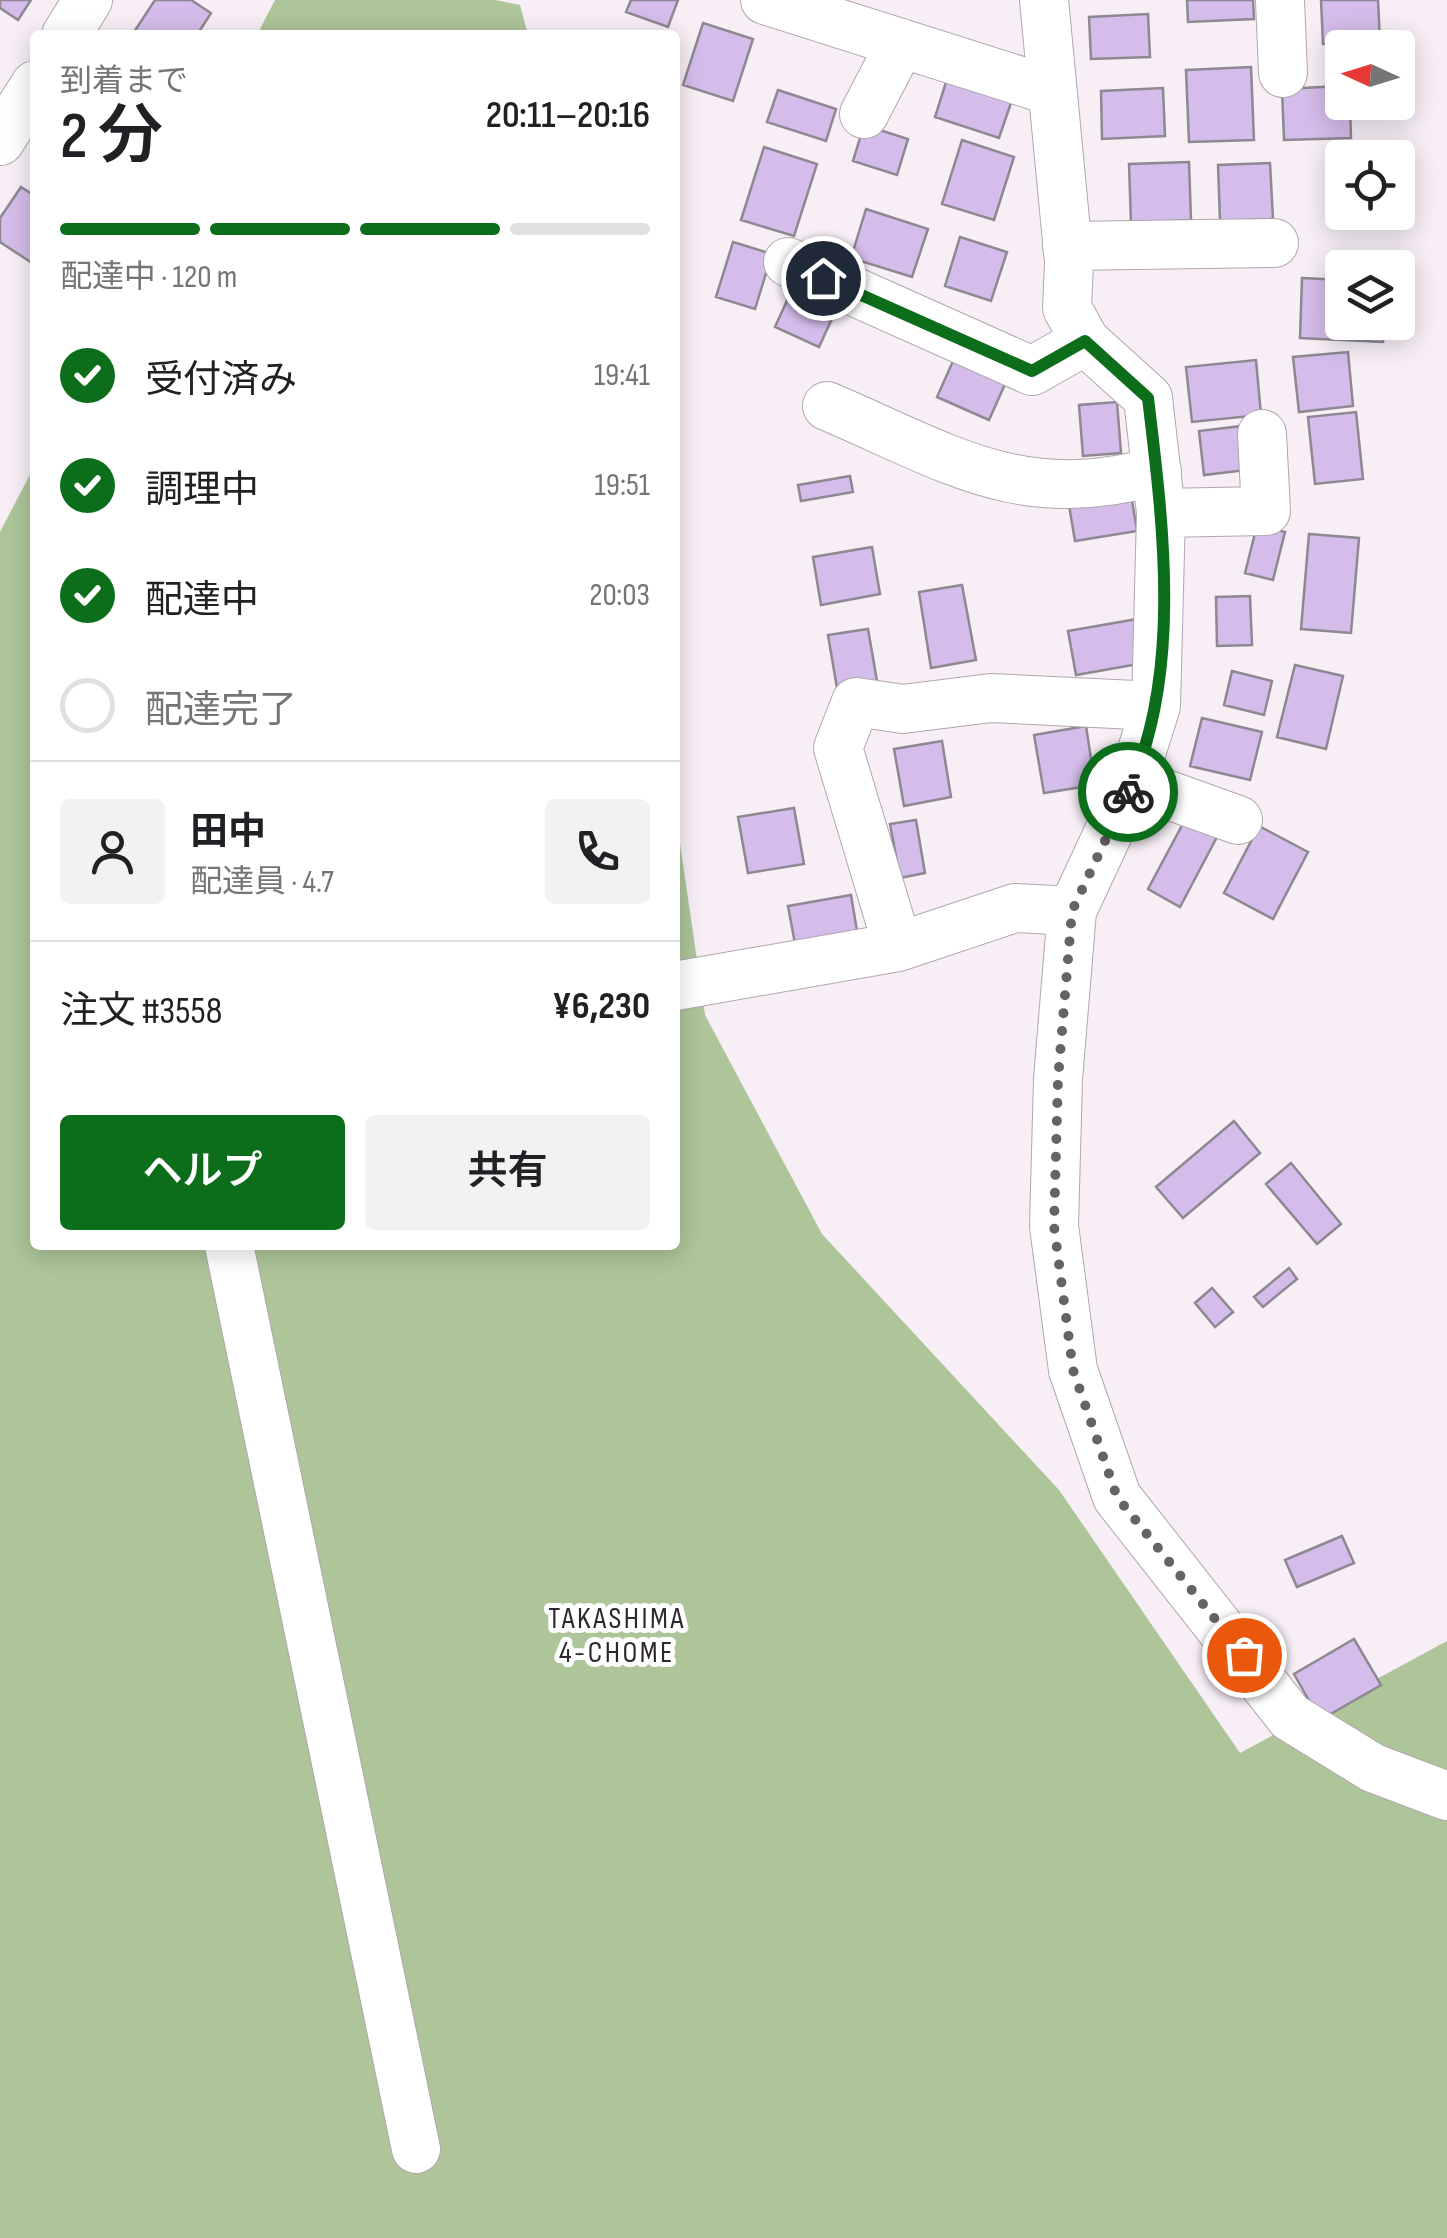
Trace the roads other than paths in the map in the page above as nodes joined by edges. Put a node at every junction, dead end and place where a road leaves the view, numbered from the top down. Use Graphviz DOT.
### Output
graph roads {
  1 [pos="88,0"];
  2 [pos="765,0"];
  3 [pos="1044,0"];
  4 [pos="1280,0"];
  5 [pos="69,30"];
  6 [pos="901,44"];
  7 [pos="1283,73"];
  8 [pos="1052,92"];
  9 [pos="30,93"];
  10 [pos="864,114"];
  11 [pos="0,142"];
  12 [pos="1274,243"];
  13 [pos="1067,246"];
  14 [pos="788,262"];
  15 [pos="1085,341"];
  16 [pos="827,406"];
  17 [pos="1262,434"];
  18 [pos="1159,492"];
  19 [pos="1156,706"];
  20 [pos="1132,782"];
  21 [pos="1238,820"];
  22 [pos="1072,911"];
  23 [pos="898,947"];
  24 [pos="680,985"];
  25 [pos="229,1250"];
  26 [pos="1447,1796"];
  27 [pos="416,2149"];
  1 -- 5 [label="street"];
  2 -- 6 [label="street"];
  3 -- 8 [label="street"];
  4 -- 7 [label="street"];
  6 -- 8 [label="street"];
  6 -- 10 [label="street"];
  8 -- 13 [label="street"];
  9 -- 11 [label="street"];
  12 -- 13 [label="street"];
  13 -- 15 [label="street"];
  14 -- 15 [label="street"];
  15 -- 18 [label="street"];
  16 -- 18 [label="street"];
  17 -- 18 [label="street"];
  18 -- 19 [label="street"];
  19 -- 20 [label="street"];
  19 -- 23 [label="street"];
  20 -- 21 [label="street"];
  20 -- 22 [label="street"];
  22 -- 23 [label="street"];
  22 -- 26 [label="street"];
  23 -- 24 [label="street"];
  25 -- 27 [label="street"];
}
